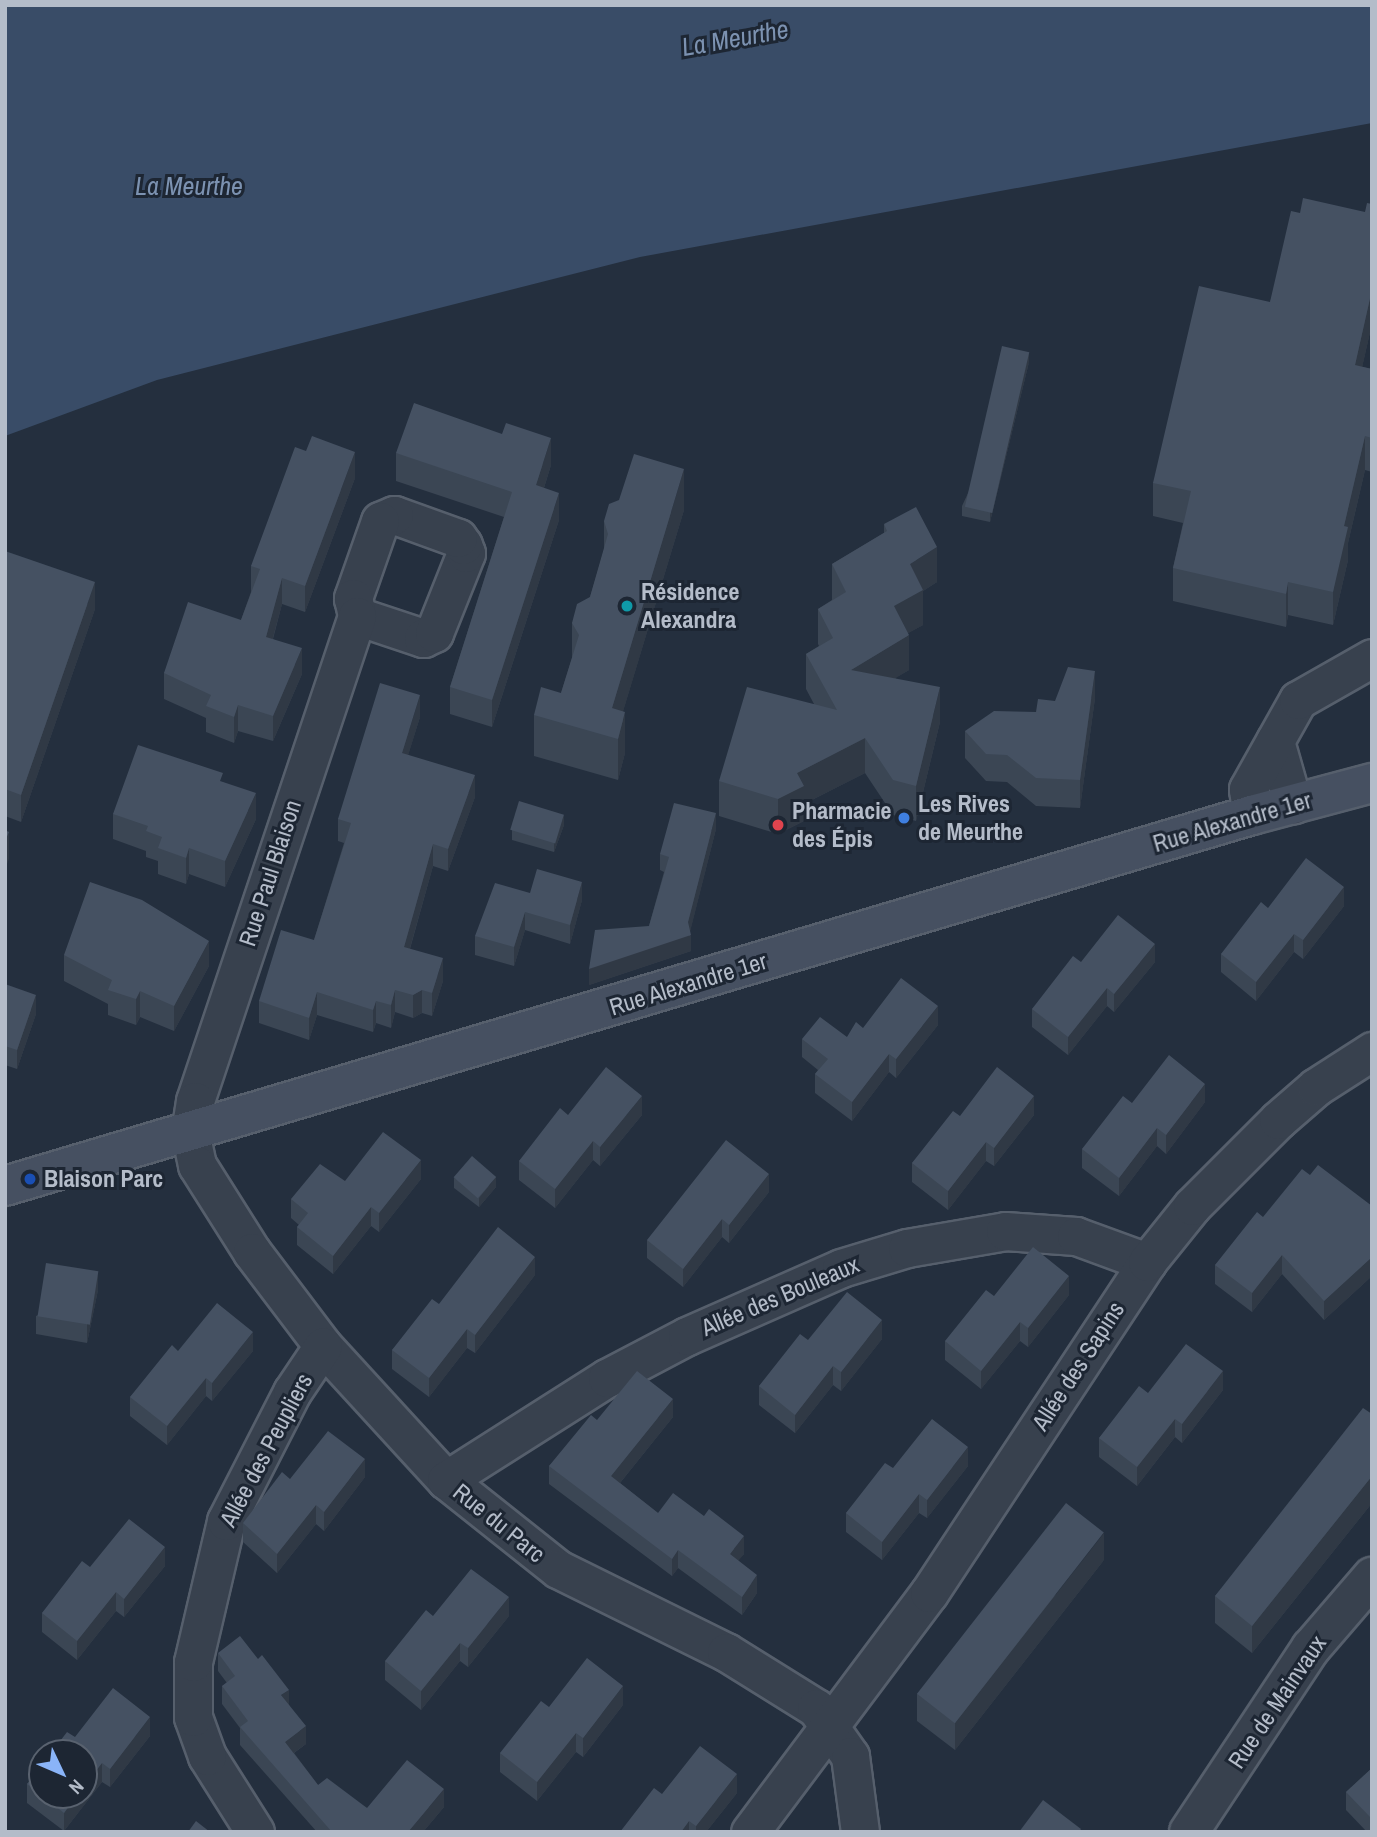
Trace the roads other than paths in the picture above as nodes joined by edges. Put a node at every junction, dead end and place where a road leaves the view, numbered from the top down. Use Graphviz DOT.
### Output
graph roads {
  1 [pos="357,616"];
  2 [pos="1372,658"];
  3 [pos="1275,741"];
  4 [pos="1372,783"];
  5 [pos="1293,804"];
  6 [pos="1252,815"];
  7 [pos="1372,1051"];
  8 [pos="190,1132"];
  9 [pos="5,1186"];
  10 [pos="1147,1262"];
  11 [pos="323,1346"];
  12 [pos="446,1480"];
  13 [pos="1372,1577"];
  14 [pos="833,1726"];
  15 [pos="255,1832"];
  16 [pos="750,1832"];
  17 [pos="860,1832"];
  18 [pos="1189,1832"];
  1 -- 8 [label="street, Rue Paul Blaison"];
  2 -- 3 [label="street"];
  3 -- 5 [label="street"];
  3 -- 6 [label="street"];
  4 -- 5 [label="main road, Rue Alexandre 1er"];
  5 -- 6 [label="main road, Rue Alexandre 1er"];
  6 -- 8 [label="main road, Rue Alexandre 1er"];
  7 -- 10 [label="street, Allée des Sapins"];
  8 -- 9 [label="main road, Rue Alexandre 1er"];
  8 -- 11 [label="street, Rue du Parc"];
  10 -- 12 [label="street, Allée des Bouleaux"];
  10 -- 14 [label="street, Allée des Sapins"];
  11 -- 12 [label="street, Rue du Parc"];
  11 -- 15 [label="street, Allée des Peupliers"];
  12 -- 14 [label="street, Rue du Parc"];
  13 -- 18 [label="street, Rue de Mainvaux"];
  14 -- 16 [label="street"];
  14 -- 17 [label="street, Rue du Parc"];
}
